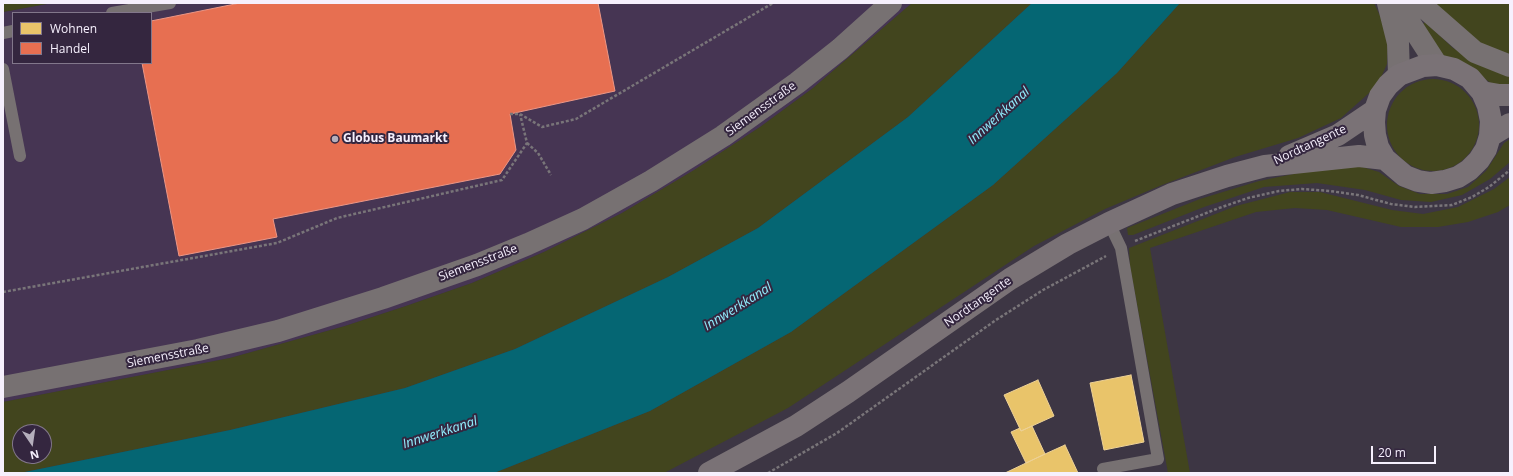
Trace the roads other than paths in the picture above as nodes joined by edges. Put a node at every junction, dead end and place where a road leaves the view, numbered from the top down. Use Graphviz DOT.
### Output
graph roads {
  1 [pos="170,3"];
  2 [pos="891,3"];
  3 [pos="1388,3"];
  4 [pos="1397,3"];
  5 [pos="1419,3"];
  6 [pos="118,12"];
  7 [pos="1437,65"];
  8 [pos="1510,66"];
  9 [pos="3,69"];
  10 [pos="1399,75"];
  11 [pos="1482,92"];
  12 [pos="1510,95"];
  13 [pos="1375,110"];
  14 [pos="1510,124"];
  15 [pos="1490,136"];
  16 [pos="20,156"];
  17 [pos="1385,159"];
  18 [pos="1265,166"];
  19 [pos="1109,223"];
  20 [pos="3,387"];
  21 [pos="1102,469"];
  22 [pos="710,473"];
  1 -- 6 [label="lane"];
  2 -- 20 [label="street, Siemensstraße"];
  3 -- 10 [label="street"];
  4 -- 7 [label="street"];
  5 -- 8 [label="street"];
  7 -- 10 [label="main road"];
  7 -- 11 [label="main road"];
  9 -- 16 [label="lane"];
  10 -- 13 [label="main road"];
  11 -- 12 [label="main road"];
  11 -- 15 [label="main road"];
  13 -- 17 [label="main road"];
  13 -- 18 [label="main road, Nordtangente"];
  14 -- 15 [label="main road"];
  15 -- 17 [label="main road"];
  17 -- 18 [label="main road, Nordtangente"];
  18 -- 19 [label="main road, Nordtangente"];
  19 -- 21 [label="lane"];
  19 -- 22 [label="main road, Nordtangente"];
}
